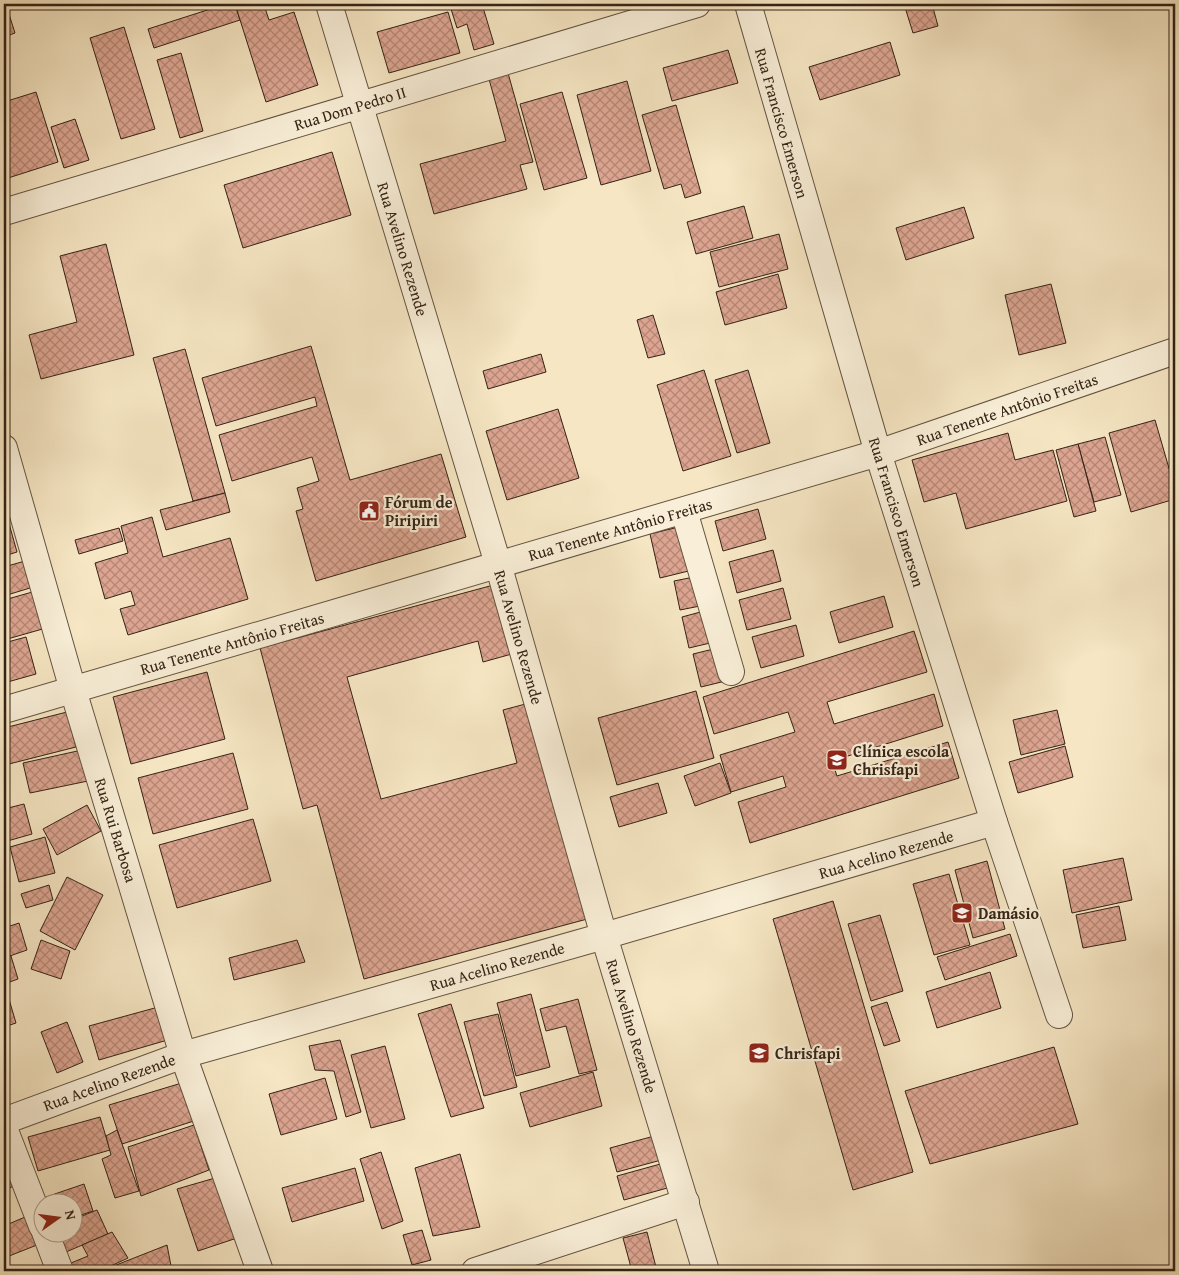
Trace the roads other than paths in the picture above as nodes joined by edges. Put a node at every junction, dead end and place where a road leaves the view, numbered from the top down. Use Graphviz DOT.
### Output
graph roads {
  1 [pos="329,4"];
  2 [pos="696,4"];
  3 [pos="748,4"];
  4 [pos="360,106"];
  5 [pos="4,212"];
  6 [pos="1175,352"];
  7 [pos="4,448"];
  8 [pos="878,452"];
  9 [pos="684,511"];
  10 [pos="498,564"];
  11 [pos="731,672"];
  12 [pos="73,690"];
  13 [pos="4,710"];
  14 [pos="994,822"];
  15 [pos="604,936"];
  16 [pos="1059,1016"];
  17 [pos="183,1055"];
  18 [pos="4,1121"];
  19 [pos="4,1128"];
  20 [pos="32,1200"];
  21 [pos="686,1202"];
  22 [pos="49,1242"];
  23 [pos="60,1271"];
  24 [pos="260,1271"];
  25 [pos="475,1271"];
  26 [pos="706,1271"];
  1 -- 4 [label="street, Rua Avelino Rezende"];
  2 -- 4 [label="street, Rua Dom Pedro II"];
  3 -- 8 [label="street, Rua Francisco Emerson"];
  4 -- 5 [label="street, Rua Dom Pedro II"];
  4 -- 10 [label="street, Rua Avelino Rezende"];
  6 -- 8 [label="street, Rua Tenente Antônio Freitas"];
  7 -- 12 [label="street, Rua Rui Barbosa"];
  8 -- 9 [label="street, Rua Tenente Antônio Freitas"];
  8 -- 14 [label="street, Rua Francisco Emerson"];
  9 -- 10 [label="street, Rua Tenente Antônio Freitas"];
  9 -- 11 [label="street"];
  10 -- 12 [label="street, Rua Tenente Antônio Freitas"];
  10 -- 15 [label="street, Rua Avelino Rezende"];
  12 -- 13 [label="street, Rua Tenente Antônio Freitas"];
  12 -- 17 [label="street, Rua Rui Barbosa"];
  14 -- 15 [label="street, Rua Acelino Rezende"];
  14 -- 16 [label="street, Rua Francisco Emerson"];
  15 -- 17 [label="street, Rua Acelino Rezende"];
  15 -- 21 [label="street, Rua Avelino Rezende"];
  17 -- 18 [label="street, Rua Acelino Rezende"];
  17 -- 24 [label="street, Rua Rui Barbosa"];
  19 -- 20 [label="street"];
  21 -- 25 [label="street"];
  21 -- 26 [label="street, Rua Avelino Rezende"];
  22 -- 23 [label="street"];
}
